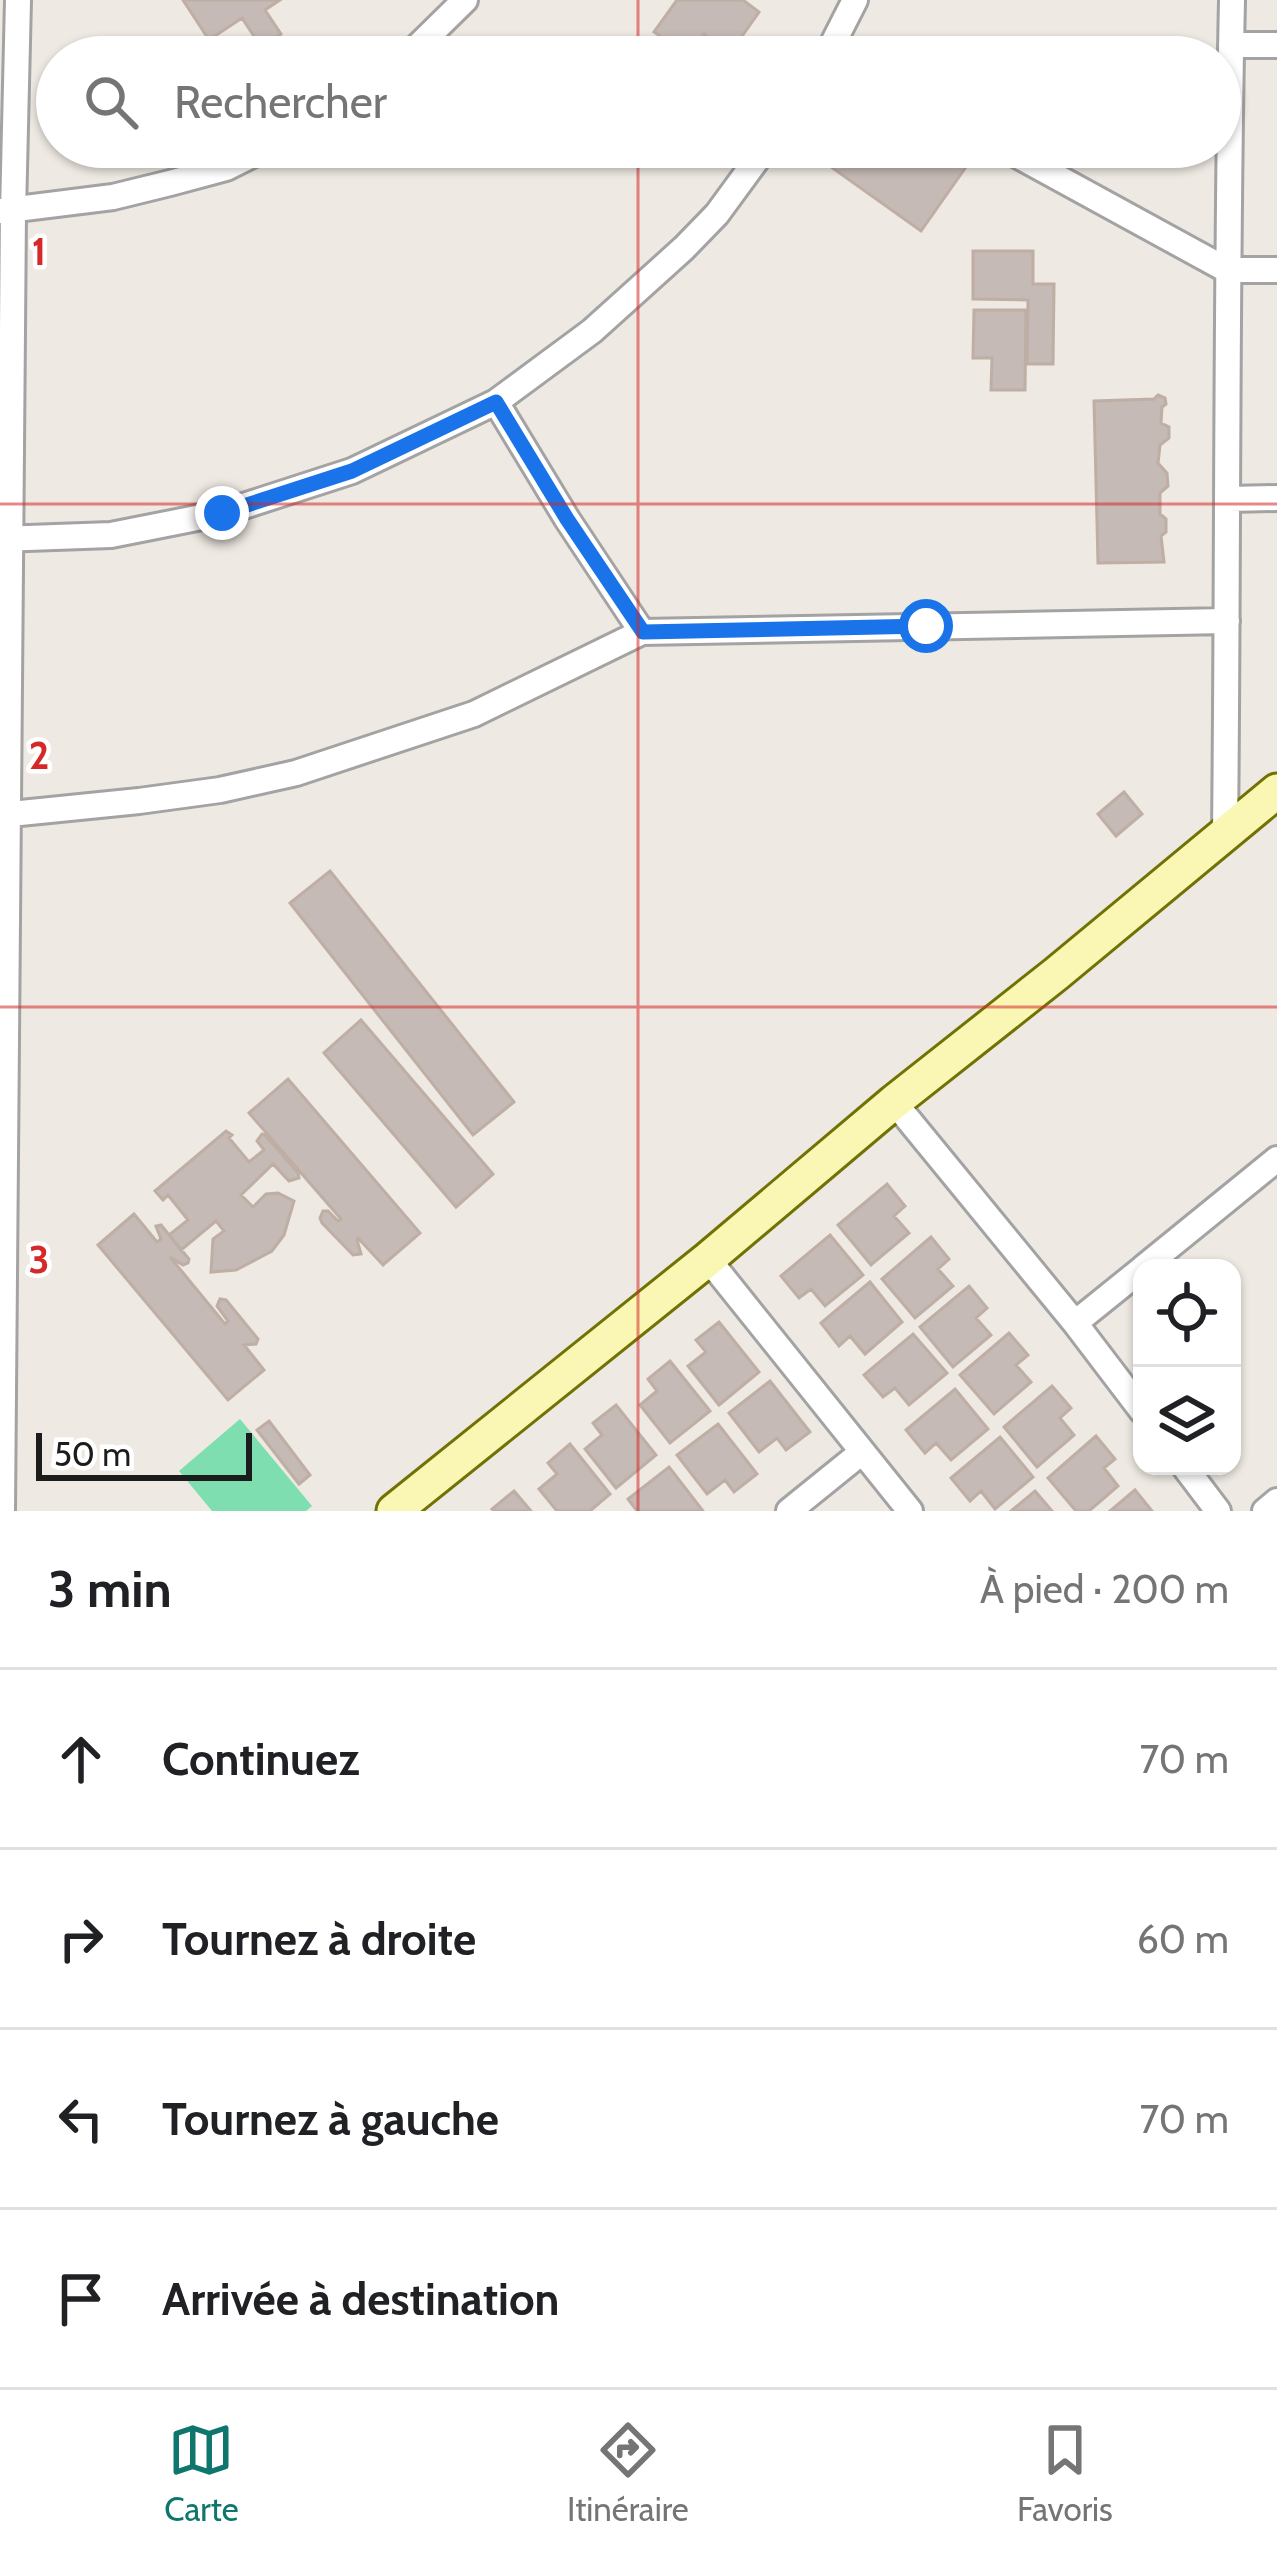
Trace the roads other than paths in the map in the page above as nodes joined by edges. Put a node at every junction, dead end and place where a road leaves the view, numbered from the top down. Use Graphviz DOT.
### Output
graph roads {
  1 [pos="18,0"];
  2 [pos="465,0"];
  3 [pos="855,0"];
  4 [pos="1232,0"];
  5 [pos="428,36"];
  6 [pos="839,36"];
  7 [pos="1231,36"];
  8 [pos="1241,45"];
  9 [pos="1277,45"];
  10 [pos="226,168"];
  11 [pos="751,168"];
  12 [pos="1040,168"];
  13 [pos="1229,168"];
  14 [pos="7,212"];
  15 [pos="1227,270"];
  16 [pos="1277,271"];
  17 [pos="496,402"];
  18 [pos="1277,498"];
  19 [pos="1229,499"];
  20 [pos="5,539"];
  21 [pos="1227,621"];
  22 [pos="643,632"];
  23 [pos="1277,791"];
  24 [pos="4,815"];
  25 [pos="1225,834"];
  26 [pos="894,1102"];
  27 [pos="1277,1160"];
  28 [pos="708,1259"];
  29 [pos="1154,1259"];
  30 [pos="1133,1276"];
  31 [pos="1075,1323"];
  32 [pos="1133,1399"];
  33 [pos="862,1452"];
  34 [pos="1191,1475"];
  35 [pos="1277,1501"];
  36 [pos="2,1511"];
  37 [pos="394,1511"];
  38 [pos="789,1511"];
  39 [pos="910,1511"];
  40 [pos="1218,1511"];
  41 [pos="1265,1511"];
  1 -- 14 [label="street"];
  2 -- 5 [label="street"];
  3 -- 6 [label="street"];
  4 -- 7 [label="street"];
  8 -- 9 [label="street"];
  10 -- 14 [label="street"];
  11 -- 17 [label="street"];
  12 -- 15 [label="street"];
  13 -- 15 [label="street"];
  14 -- 20 [label="street"];
  15 -- 16 [label="street"];
  15 -- 19 [label="street"];
  17 -- 20 [label="street"];
  17 -- 22 [label="street"];
  18 -- 19 [label="street"];
  19 -- 21 [label="street"];
  20 -- 24 [label="street"];
  21 -- 22 [label="street"];
  21 -- 25 [label="street"];
  22 -- 24 [label="street"];
  23 -- 25 [label="main road"];
  24 -- 36 [label="street"];
  25 -- 26 [label="main road"];
  26 -- 28 [label="main road"];
  26 -- 31 [label="street"];
  27 -- 29 [label="street"];
  28 -- 33 [label="street"];
  28 -- 37 [label="main road"];
  30 -- 31 [label="street"];
  31 -- 32 [label="street"];
  33 -- 38 [label="street"];
  33 -- 39 [label="street"];
  34 -- 40 [label="street"];
  35 -- 41 [label="street"];
}
